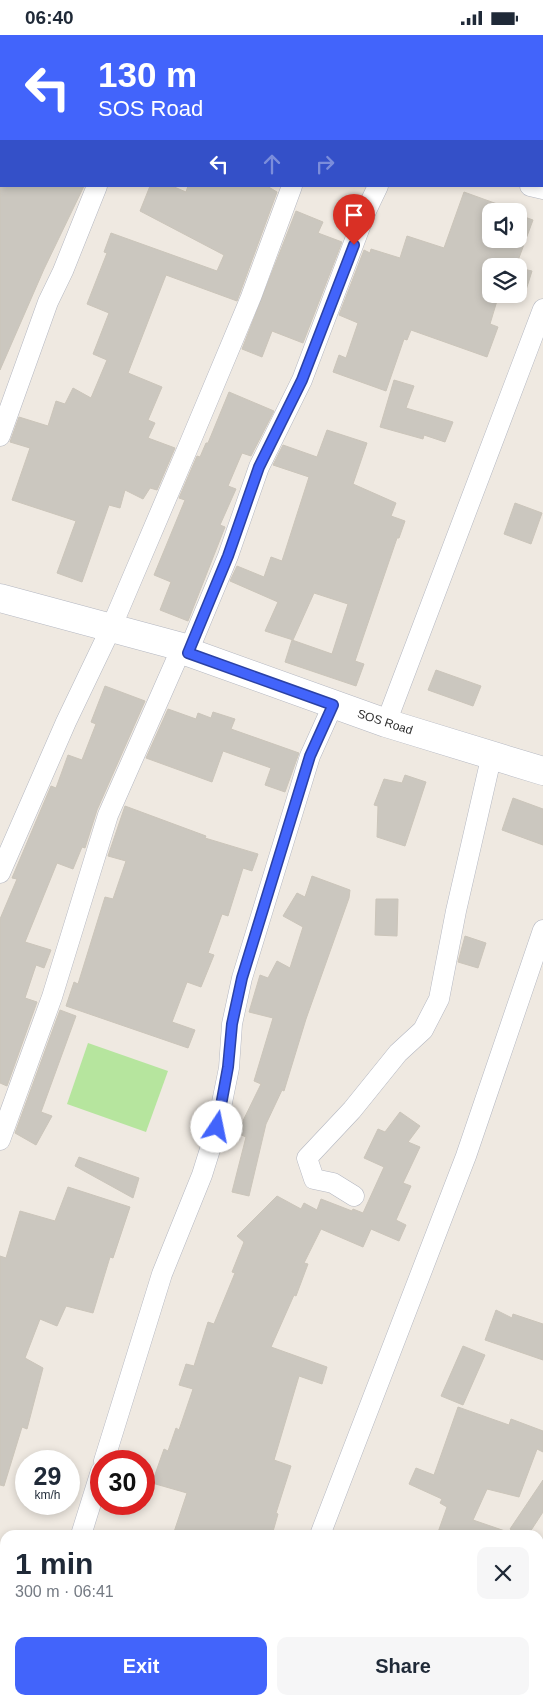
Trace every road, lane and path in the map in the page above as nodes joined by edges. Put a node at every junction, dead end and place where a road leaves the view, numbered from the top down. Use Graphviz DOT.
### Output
graph roads {
  1 [pos="97,187"];
  2 [pos="292,187"];
  3 [pos="378,187"];
  4 [pos="543,309"];
  5 [pos="0,436"];
  6 [pos="0,597"];
  7 [pos="111,628"];
  8 [pos="185,650"];
  9 [pos="333,705"];
  10 [pos="386,723"];
  11 [pos="492,755"];
  12 [pos="543,771"];
  13 [pos="0,873"];
  14 [pos="543,930"];
  15 [pos="4,1112"];
  16 [pos="0,1140"];
  17 [pos="354,1196"];
  18 [pos="107,1450"];
  19 [pos="90,1506"];
  20 [pos="83,1530"];
  21 [pos="322,1530"];
  1 -- 5 [label="street"];
  2 -- 7 [label="street"];
  3 -- 8 [label="street"];
  4 -- 10 [label="street"];
  6 -- 7 [label="street, SOS Road"];
  7 -- 8 [label="street, SOS Road"];
  7 -- 13 [label="street"];
  8 -- 9 [label="street, SOS Road"];
  8 -- 15 [label="street"];
  9 -- 10 [label="street, SOS Road"];
  9 -- 18 [label="street"];
  10 -- 11 [label="street, SOS Road"];
  11 -- 12 [label="street, SOS Road"];
  11 -- 17 [label="street"];
  14 -- 21 [label="street"];
  15 -- 16 [label="street"];
  19 -- 20 [label="street"];
}
